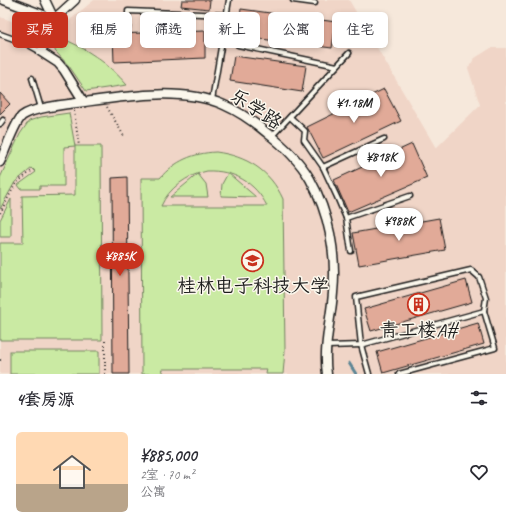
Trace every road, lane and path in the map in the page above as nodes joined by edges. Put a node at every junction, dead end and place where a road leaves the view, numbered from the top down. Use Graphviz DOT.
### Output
graph roads {
  1 [pos="4,0"];
  2 [pos="45,0"];
  3 [pos="229,0"];
  4 [pos="292,0"];
  5 [pos="74,1"];
  6 [pos="316,3"];
  7 [pos="34,12"];
  8 [pos="50,12"];
  9 [pos="62,12"];
  10 [pos="128,12"];
  11 [pos="227,12"];
  12 [pos="204,14"];
  13 [pos="0,34"];
  14 [pos="43,48"];
  15 [pos="221,48"];
  16 [pos="252,48"];
  17 [pos="41,52"];
  18 [pos="349,53"];
  19 [pos="337,66"];
  20 [pos="32,78"];
  21 [pos="103,99"];
  22 [pos="212,100"];
  23 [pos="84,102"];
  24 [pos="73,104"];
  25 [pos="41,108"];
  26 [pos="290,117"];
  27 [pos="3,120"];
  28 [pos="0,124"];
  29 [pos="272,136"];
  30 [pos="125,138"];
  31 [pos="384,139"];
  32 [pos="79,146"];
  33 [pos="0,162"];
  34 [pos="323,167"];
  35 [pos="33,170"];
  36 [pos="410,196"];
  37 [pos="0,213"];
  38 [pos="346,218"];
  39 [pos="351,251"];
  40 [pos="484,310"];
  41 [pos="105,341"];
  42 [pos="361,345"];
  43 [pos="327,346"];
  44 [pos="105,374"];
  45 [pos="327,374"];
  46 [pos="369,374"];
  47 [pos="399,374"];
  1 -- 7 [label="street"];
  2 -- 8 [label="street"];
  3 -- 11 [label="lane"];
  4 -- 6 [label="lane"];
  5 -- 9 [label="street"];
  10 -- 12 [label="lane"];
  13 -- 17 [label="lane"];
  14 -- 17 [label="street"];
  15 -- 22 [label="lane"];
  16 -- 19 [label="lane"];
  17 -- 23 [label="street"];
  18 -- 19 [label="lane"];
  19 -- 26 [label="lane"];
  20 -- 25 [label="lane"];
  21 -- 22 [label="street, 乐学路"];
  21 -- 23 [label="street, 乐学路"];
  21 -- 30 [label="path"];
  22 -- 29 [label="street, 乐学路"];
  23 -- 24 [label="street, 乐学路"];
  24 -- 25 [label="street, 乐学路"];
  24 -- 32 [label="path"];
  25 -- 33 [label="street, 乐学路"];
  26 -- 29 [label="lane"];
  26 -- 34 [label="lane"];
  27 -- 28 [label="lane"];
  29 -- 43 [label="street, 乐学路"];
  31 -- 34 [label="lane"];
  34 -- 38 [label="lane"];
  35 -- 37 [label="path"];
  36 -- 38 [label="lane"];
  38 -- 39 [label="lane"];
  40 -- 42 [label="lane"];
  40 -- 42 [label="lane"];
  40 -- 47 [label="lane"];
  41 -- 44 [label="path"];
  42 -- 43 [label="lane"];
  42 -- 46 [label="lane"];
  43 -- 45 [label="street, 乐学路"];
}
